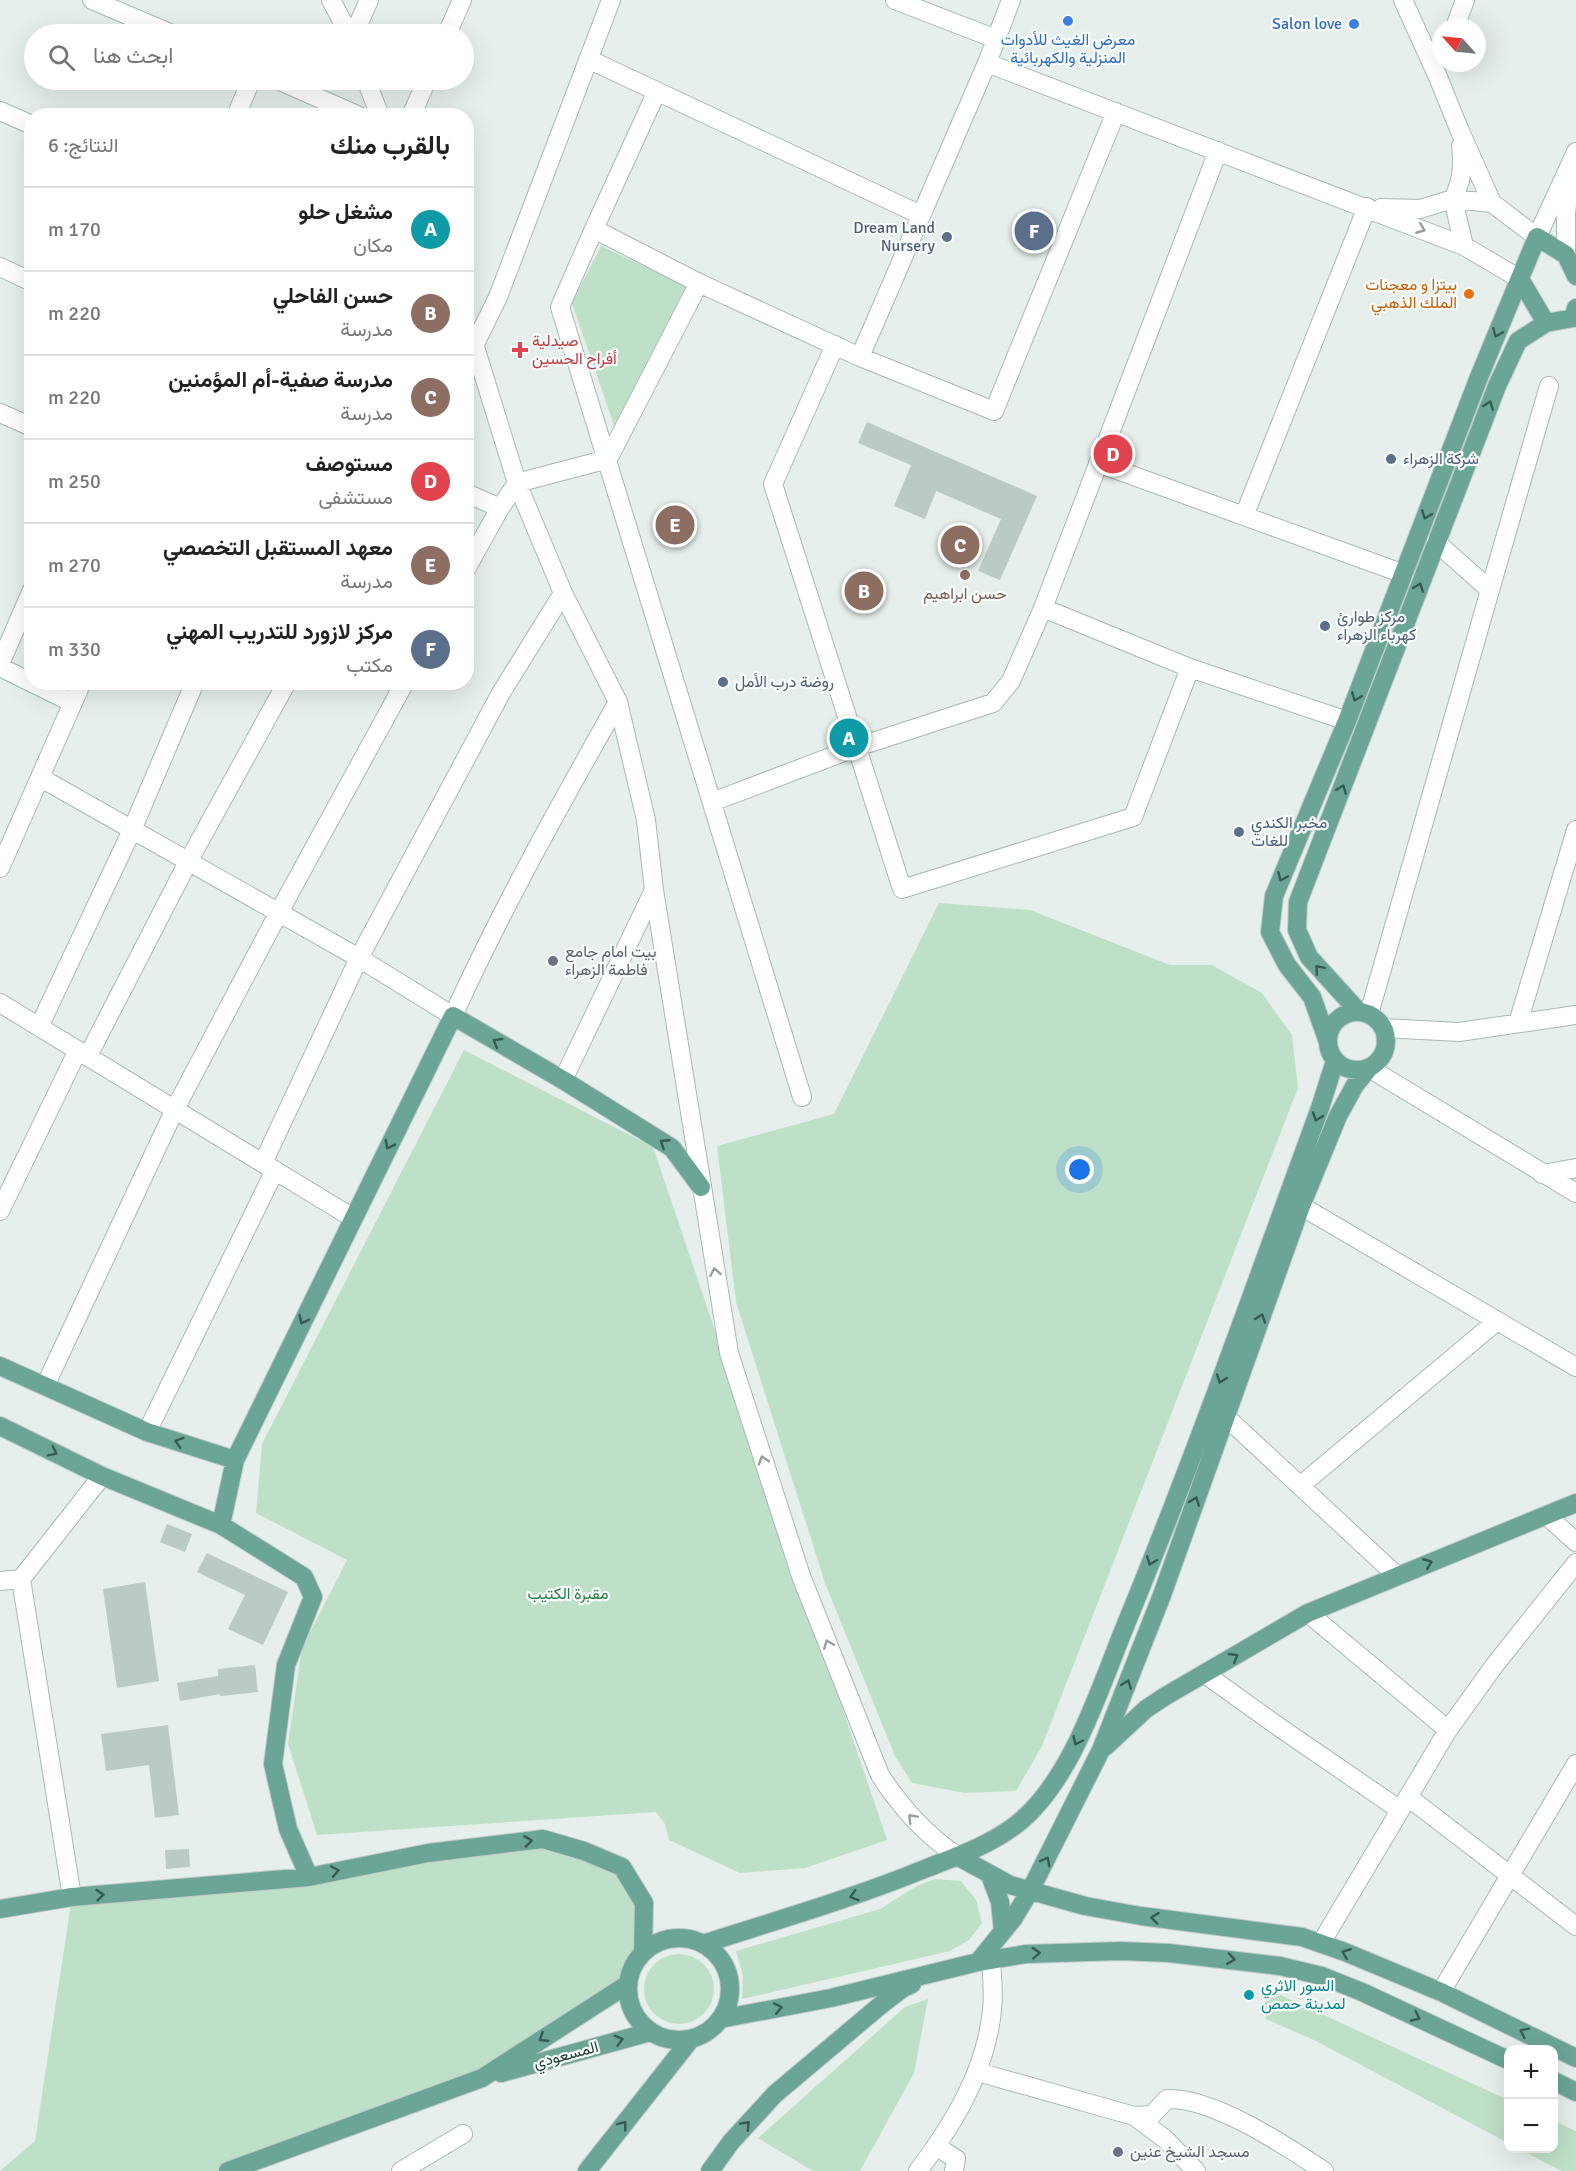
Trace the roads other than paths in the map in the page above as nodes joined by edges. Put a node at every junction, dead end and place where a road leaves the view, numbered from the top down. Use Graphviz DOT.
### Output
graph roads {
  1 [pos="331,0"];
  2 [pos="369,0"];
  3 [pos="462,0"];
  4 [pos="611,0"];
  5 [pos="895,0"];
  6 [pos="1011,0"];
  7 [pos="1465,0"];
  8 [pos="1399,1"];
  9 [pos="100,2"];
  10 [pos="1458,18"];
  11 [pos="150,24"];
  12 [pos="344,24"];
  13 [pos="358,24"];
  14 [pos="451,24"];
  15 [pos="996,39"];
  16 [pos="1432,55"];
  17 [pos="588,59"];
  18 [pos="987,63"];
  19 [pos="1442,72"];
  20 [pos="247,90"];
  21 [pos="296,90"];
  22 [pos="370,90"];
  23 [pos="423,90"];
  24 [pos="657,91"];
  25 [pos="239,108"];
  26 [pos="328,108"];
  27 [pos="377,108"];
  28 [pos="415,108"];
  29 [pos="0,111"];
  30 [pos="1116,112"];
  31 [pos="24,122"];
  32 [pos="1459,129"];
  33 [pos="1218,151"];
  34 [pos="1574,158"];
  35 [pos="1453,199"];
  36 [pos="1492,203"];
  37 [pos="1367,207"];
  38 [pos="921,215"];
  39 [pos="594,229"];
  40 [pos="1537,237"];
  41 [pos="1464,246"];
  42 [pos="1566,255"];
  43 [pos="0,267"];
  44 [pos="1576,276"];
  45 [pos="24,278"];
  46 [pos="1520,279"];
  47 [pos="699,283"];
  48 [pos="1575,316"];
  49 [pos="1546,323"];
  50 [pos="836,345"];
  51 [pos="474,348"];
  52 [pos="860,357"];
  53 [pos="474,362"];
  54 [pos="1549,386"];
  55 [pos="0,413"];
  56 [pos="24,424"];
  57 [pos="608,459"];
  58 [pos="1098,463"];
  59 [pos="517,483"];
  60 [pos="474,497"];
  61 [pos="500,508"];
  62 [pos="1244,516"];
  63 [pos="1436,542"];
  64 [pos="474,555"];
  65 [pos="1404,574"];
  66 [pos="1490,590"];
  67 [pos="563,593"];
  68 [pos="1043,608"];
  69 [pos="24,609"];
  70 [pos="0,665"];
  71 [pos="1190,668"];
  72 [pos="24,677"];
  73 [pos="48,690"];
  74 [pos="79,690"];
  75 [pos="192,690"];
  76 [pos="283,690"];
  77 [pos="401,690"];
  78 [pos="618,702"];
  79 [pos="73,703"];
  80 [pos="1347,721"];
  81 [pos="857,747"];
  82 [pos="41,778"];
  83 [pos="712,802"];
  84 [pos="132,830"];
  85 [pos="1576,830"];
  86 [pos="1572,856"];
  87 [pos="188,862"];
  88 [pos="0,868"];
  89 [pos="654,890"];
  90 [pos="278,914"];
  91 [pos="359,958"];
  92 [pos="0,1003"];
  93 [pos="1364,1013"];
  94 [pos="1576,1015"];
  95 [pos="453,1016"];
  96 [pos="1518,1023"];
  97 [pos="39,1027"];
  98 [pos="1383,1028"];
  99 [pos="1328,1042"];
  100 [pos="83,1053"];
  101 [pos="1335,1061"];
  102 [pos="1369,1068"];
  103 [pos="564,1080"];
  104 [pos="802,1097"];
  105 [pos="175,1109"];
  106 [pos="269,1167"];
  107 [pos="1576,1168"];
  108 [pos="1542,1174"];
  109 [pos="701,1187"];
  110 [pos="1576,1193"];
  111 [pos="1301,1206"];
  112 [pos="0,1211"];
  113 [pos="353,1218"];
  114 [pos="1497,1321"];
  115 [pos="0,1366"];
  116 [pos="1576,1367"];
  117 [pos="45,1386"];
  118 [pos="1226,1416"];
  119 [pos="0,1426"];
  120 [pos="147,1432"];
  121 [pos="235,1460"];
  122 [pos="102,1476"];
  123 [pos="1300,1486"];
  124 [pos="1576,1503"];
  125 [pos="1546,1515"];
  126 [pos="222,1525"];
  127 [pos="1576,1542"];
  128 [pos="1576,1563"];
  129 [pos="1397,1576"];
  130 [pos="21,1579"];
  131 [pos="0,1581"];
  132 [pos="1308,1613"];
  133 [pos="1205,1674"];
  134 [pos="1448,1730"];
  135 [pos="1101,1750"];
  136 [pos="1576,1764"];
  137 [pos="1404,1804"];
  138 [pos="957,1856"];
  139 [pos="990,1875"];
  140 [pos="1509,1875"];
  141 [pos="309,1877"];
  142 [pos="1030,1891"];
  143 [pos="72,1898"];
  144 [pos="0,1908"];
  145 [pos="1576,1926"];
  146 [pos="1003,1931"];
  147 [pos="1321,1943"];
  148 [pos="703,1944"];
  149 [pos="643,1953"];
  150 [pos="985,1961"];
  151 [pos="935,1973"];
  152 [pos="628,1984"];
  153 [pos="1442,1992"];
  154 [pos="720,2019"];
  155 [pos="650,2032"];
  156 [pos="691,2039"];
  157 [pos="1504,2058"];
  158 [pos="1576,2058"];
  159 [pos="978,2072"];
  160 [pos="482,2078"];
  161 [pos="1558,2083"];
  162 [pos="1576,2092"];
  163 [pos="1134,2116"];
  164 [pos="463,2134"];
  165 [pos="936,2146"];
  166 [pos="228,2171"];
  167 [pos="401,2171"];
  168 [pos="587,2171"];
  169 [pos="710,2171"];
  170 [pos="918,2171"];
  171 [pos="954,2171"];
  172 [pos="1196,2171"];
  173 [pos="1324,2171"];
  1 -- 12 [label="street"];
  2 -- 13 [label="street"];
  3 -- 14 [label="street"];
  4 -- 17 [label="street"];
  5 -- 15 [label="street"];
  6 -- 15 [label="street"];
  7 -- 10 [label="street"];
  8 -- 16 [label="street"];
  9 -- 11 [label="street"];
  15 -- 18 [label="street"];
  17 -- 24 [label="street"];
  17 -- 51 [label="street"];
  18 -- 30 [label="street"];
  18 -- 38 [label="street"];
  19 -- 32 [label="street"];
  20 -- 25 [label="street"];
  21 -- 26 [label="street"];
  22 -- 27 [label="street"];
  23 -- 28 [label="street"];
  24 -- 38 [label="street"];
  24 -- 39 [label="street"];
  29 -- 31 [label="street"];
  30 -- 33 [label="street"];
  30 -- 52 [label="street"];
  32 -- 35 [label="street"];
  32 -- 36 [label="street"];
  33 -- 37 [label="street"];
  33 -- 58 [label="street"];
  34 -- 40 [label="street"];
  34 -- 42 [label="street"];
  35 -- 36 [label="street"];
  35 -- 37 [label="street"];
  35 -- 41 [label="street"];
  36 -- 40 [label="street"];
  37 -- 41 [label="street, one-way"];
  37 -- 62 [label="street"];
  38 -- 52 [label="street"];
  39 -- 47 [label="street"];
  39 -- 57 [label="street"];
  40 -- 42 [label="main road"];
  40 -- 46 [label="main road"];
  41 -- 46 [label="street"];
  42 -- 44 [label="main road"];
  43 -- 45 [label="street"];
  46 -- 49 [label="main road"];
  46 -- 65 [label="main road, one-way"];
  47 -- 50 [label="street"];
  47 -- 57 [label="street"];
  48 -- 49 [label="main road"];
  63 -- 49 [label="main road, one-way"];
  50 -- 52 [label="street"];
  50 -- 81 [label="street"];
  53 -- 59 [label="street"];
  54 -- 66 [label="street"];
  55 -- 56 [label="street"];
  57 -- 59 [label="street"];
  57 -- 83 [label="street"];
  58 -- 62 [label="street"];
  58 -- 68 [label="street"];
  59 -- 61 [label="street"];
  59 -- 67 [label="street"];
  60 -- 61 [label="street"];
  61 -- 64 [label="street"];
  62 -- 65 [label="street"];
  63 -- 66 [label="street"];
  93 -- 63 [label="main road, one-way"];
  65 -- 80 [label="main road, one-way"];
  66 -- 93 [label="street"];
  67 -- 78 [label="street"];
  67 -- 91 [label="street"];
  68 -- 71 [label="street"];
  68 -- 81 [label="street"];
  69 -- 70 [label="street"];
  70 -- 72 [label="street"];
  71 -- 80 [label="street"];
  71 -- 81 [label="street"];
  73 -- 79 [label="street"];
  74 -- 79 [label="street"];
  75 -- 84 [label="street"];
  76 -- 87 [label="street"];
  77 -- 90 [label="street"];
  78 -- 89 [label="street"];
  78 -- 95 [label="street"];
  79 -- 82 [label="street"];
  80 -- 99 [label="main road, one-way"];
  81 -- 83 [label="street"];
  82 -- 84 [label="street"];
  82 -- 88 [label="street"];
  83 -- 104 [label="street"];
  84 -- 87 [label="street"];
  84 -- 97 [label="street"];
  85 -- 86 [label="street"];
  86 -- 96 [label="street"];
  87 -- 90 [label="street"];
  87 -- 100 [label="street"];
  89 -- 103 [label="street"];
  89 -- 109 [label="street"];
  90 -- 91 [label="street"];
  90 -- 105 [label="street"];
  91 -- 95 [label="street"];
  91 -- 106 [label="street"];
  92 -- 97 [label="street"];
  93 -- 98 [label="main road"];
  93 -- 99 [label="main road"];
  94 -- 96 [label="street"];
  103 -- 95 [label="main road, one-way"];
  95 -- 113 [label="main road, one-way"];
  96 -- 98 [label="street"];
  97 -- 100 [label="street"];
  98 -- 102 [label="main road"];
  99 -- 101 [label="main road"];
  100 -- 105 [label="street"];
  100 -- 112 [label="street"];
  101 -- 102 [label="main road"];
  101 -- 138 [label="main road, one-way"];
  102 -- 108 [label="street"];
  102 -- 111 [label="main road"];
  109 -- 103 [label="main road, one-way"];
  105 -- 106 [label="street"];
  105 -- 117 [label="street"];
  106 -- 113 [label="street"];
  106 -- 120 [label="street"];
  107 -- 108 [label="street"];
  108 -- 110 [label="street"];
  138 -- 109 [label="street, one-way"];
  111 -- 114 [label="street"];
  118 -- 111 [label="main road, one-way"];
  113 -- 121 [label="main road, one-way"];
  114 -- 116 [label="street"];
  114 -- 123 [label="street"];
  115 -- 117 [label="main road"];
  117 -- 120 [label="main road"];
  118 -- 123 [label="street"];
  135 -- 118 [label="main road, one-way"];
  119 -- 122 [label="main road, one-way"];
  121 -- 120 [label="main road, one-way"];
  121 -- 126 [label="main road"];
  122 -- 126 [label="main road"];
  122 -- 130 [label="street"];
  123 -- 129 [label="street"];
  124 -- 125 [label="main road"];
  125 -- 127 [label="street"];
  129 -- 125 [label="main road, one-way"];
  126 -- 141 [label="main road"];
  128 -- 134 [label="street"];
  129 -- 132 [label="main road"];
  130 -- 131 [label="street"];
  130 -- 143 [label="street"];
  133 -- 132 [label="main road, one-way"];
  132 -- 134 [label="street"];
  133 -- 135 [label="main road"];
  133 -- 137 [label="street"];
  134 -- 137 [label="street"];
  142 -- 135 [label="main road, one-way"];
  136 -- 140 [label="street"];
  137 -- 140 [label="street"];
  137 -- 147 [label="street"];
  138 -- 139 [label="main road"];
  138 -- 148 [label="main road, one-way"];
  139 -- 142 [label="main road"];
  139 -- 146 [label="main road"];
  140 -- 145 [label="street"];
  140 -- 153 [label="street"];
  143 -- 141 [label="main road, one-way"];
  141 -- 149 [label="main road, one-way"];
  142 -- 146 [label="main road"];
  147 -- 142 [label="main road, one-way"];
  143 -- 144 [label="main road"];
  146 -- 150 [label="main road"];
  153 -- 147 [label="main road, one-way"];
  148 -- 149 [label="main road"];
  148 -- 154 [label="main road"];
  149 -- 152 [label="main road"];
  150 -- 151 [label="main road"];
  150 -- 157 [label="main road, one-way"];
  150 -- 159 [label="street"];
  154 -- 151 [label="main road, one-way"];
  169 -- 151 [label="main road, one-way"];
  152 -- 155 [label="main road"];
  152 -- 160 [label="main road, one-way"];
  158 -- 153 [label="main road, one-way"];
  154 -- 156 [label="main road"];
  155 -- 156 [label="main road"];
  160 -- 155 [label="main road, المسعودي, one-way"];
  168 -- 156 [label="main road, one-way"];
  159 -- 163 [label="street"];
  159 -- 165 [label="street"];
  160 -- 166 [label="main road"];
  161 -- 162 [label="main road"];
  163 -- 172 [label="street"];
  163 -- 173 [label="street"];
  164 -- 167 [label="street"];
  165 -- 170 [label="street"];
  165 -- 171 [label="street"];
}
